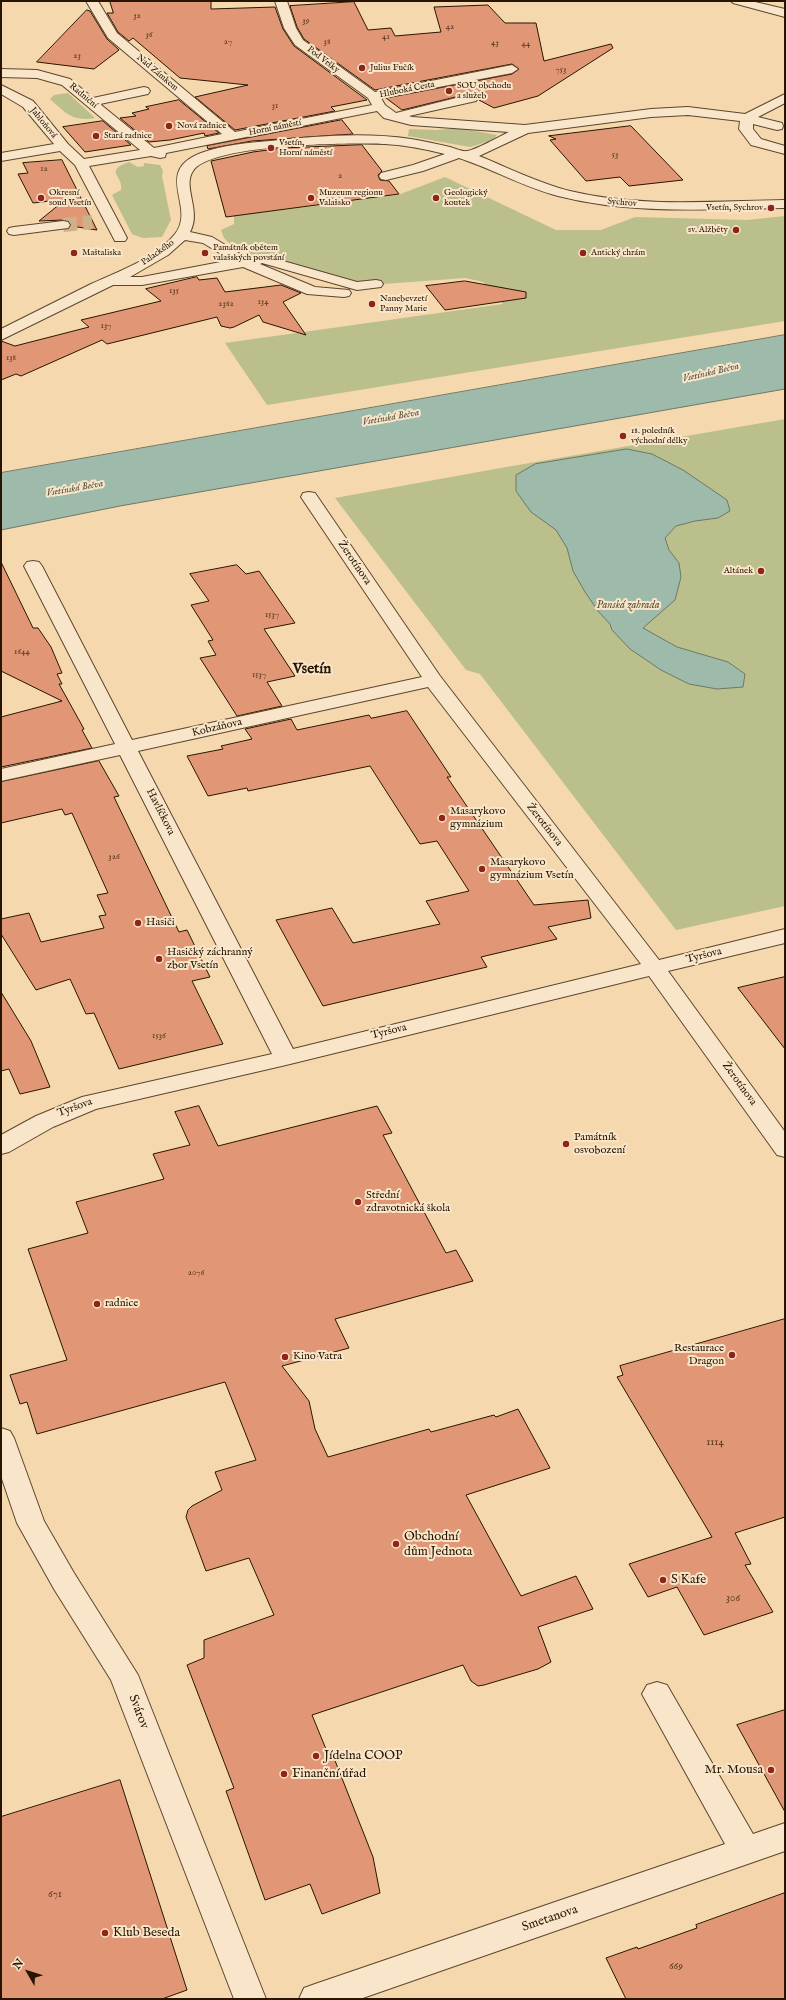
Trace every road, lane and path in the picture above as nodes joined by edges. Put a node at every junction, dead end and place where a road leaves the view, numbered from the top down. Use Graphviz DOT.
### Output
graph roads {
  1 [pos="92,1"];
  2 [pos="282,1"];
  3 [pos="737,1"];
  4 [pos="785,13"];
  5 [pos="512,69"];
  6 [pos="442,70"];
  7 [pos="1,72"];
  8 [pos="359,87"];
  9 [pos="1,89"];
  10 [pos="144,91"];
  11 [pos="472,98"];
  12 [pos="785,98"];
  13 [pos="91,102"];
  14 [pos="377,102"];
  15 [pos="399,116"];
  16 [pos="747,118"];
  17 [pos="777,126"];
  18 [pos="525,129"];
  19 [pos="232,136"];
  20 [pos="63,147"];
  21 [pos="785,150"];
  22 [pos="150,152"];
  23 [pos="464,155"];
  24 [pos="1,156"];
  25 [pos="194,161"];
  26 [pos="80,163"];
  27 [pos="394,163"];
  28 [pos="409,171"];
  29 [pos="386,176"];
  30 [pos="785,204"];
  31 [pos="1,220"];
  32 [pos="63,225"];
  33 [pos="40,227"];
  34 [pos="14,231"];
  35 [pos="182,235"];
  36 [pos="120,238"];
  37 [pos="244,262"];
  38 [pos="111,280"];
  39 [pos="376,284"];
  40 [pos="344,293"];
  41 [pos="1,335"];
  42 [pos="309,497"];
  43 [pos="33,566"];
  44 [pos="433,680"];
  45 [pos="127,748"];
  46 [pos="1,775"];
  47 [pos="785,936"];
  48 [pos="655,968"];
  49 [pos="286,1058"];
  50 [pos="1,1146"];
  51 [pos="785,1149"];
  52 [pos="1,1438"];
  53 [pos="656,1694"];
  54 [pos="785,1837"];
  55 [pos="745,1850"];
  56 [pos="250,1999"];
  57 [pos="315,1999"];
  1 -- 19 [label="street, Nad Zámkem"];
  2 -- 8 [label="street, Pod Vršky"];
  3 -- 4 [label="street"];
  5 -- 14 [label="street, Hluboká Cesta"];
  6 -- 8 [label="street"];
  7 -- 13 [label="street, Radniční"];
  8 -- 14 [label="street, Pod Vršky"];
  9 -- 20 [label="street, Jabloňová"];
  10 -- 13 [label="street"];
  11 -- 15 [label="street"];
  12 -- 16 [label="street"];
  13 -- 22 [label="street, Radniční"];
  14 -- 15 [label="street"];
  14 -- 19 [label="street, Horní náměstí"];
  15 -- 18 [label="street"];
  16 -- 17 [label="street"];
  16 -- 18 [label="street"];
  16 -- 21 [label="street"];
  18 -- 23 [label="street"];
  19 -- 22 [label="street, Horní náměstí"];
  20 -- 24 [label="street"];
  20 -- 26 [label="street, Jabloňová"];
  22 -- 25 [label="street, Horní náměstí"];
  22 -- 26 [label="street, Horní náměstí"];
  23 -- 25 [label="street, Sychrov"];
  23 -- 28 [label="street"];
  23 -- 30 [label="street, Sychrov"];
  25 -- 35 [label="street, Palackého"];
  26 -- 36 [label="street"];
  27 -- 28 [label="street"];
  28 -- 29 [label="street"];
  31 -- 33 [label="street"];
  32 -- 33 [label="street"];
  33 -- 34 [label="street"];
  35 -- 37 [label="street"];
  35 -- 38 [label="street, Palackého"];
  37 -- 38 [label="street"];
  37 -- 39 [label="street"];
  37 -- 40 [label="street"];
  38 -- 41 [label="street, Palackého"];
  42 -- 44 [label="street, Žerotínova"];
  43 -- 45 [label="street, Havlíčkova"];
  44 -- 45 [label="street, Kobzáňova"];
  44 -- 48 [label="street, Žerotínova"];
  45 -- 46 [label="street, Kobzáňova"];
  45 -- 49 [label="street, Havlíčkova"];
  47 -- 48 [label="street, Tyršova"];
  48 -- 49 [label="street, Tyršova"];
  48 -- 51 [label="street, Žerotínova"];
  49 -- 50 [label="street, Tyršova"];
  52 -- 56 [label="street, Svárov"];
  53 -- 55 [label="street"];
  54 -- 55 [label="street, Smetanova"];
  55 -- 57 [label="street, Smetanova"];
}
